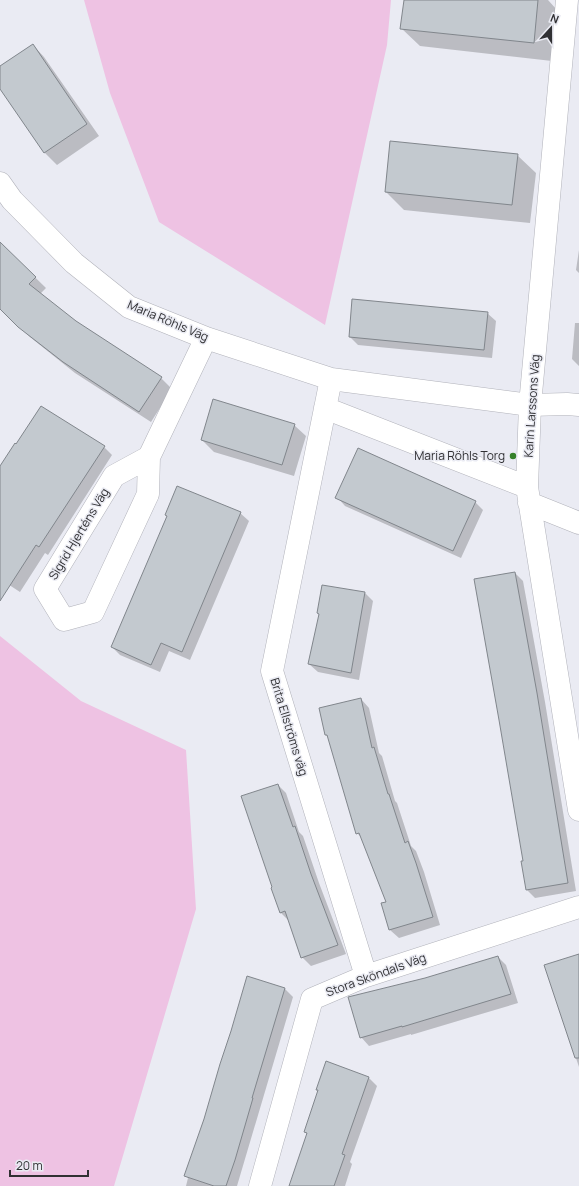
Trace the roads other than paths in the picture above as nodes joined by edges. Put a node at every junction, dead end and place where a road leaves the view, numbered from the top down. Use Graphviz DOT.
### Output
graph roads {
  1 [pos="567,0"];
  2 [pos="0,182"];
  3 [pos="206,338"];
  4 [pos="331,378"];
  5 [pos="530,405"];
  6 [pos="579,405"];
  7 [pos="325,408"];
  8 [pos="149,458"];
  9 [pos="528,495"];
  10 [pos="579,523"];
  11 [pos="579,810"];
  12 [pos="579,907"];
  13 [pos="366,976"];
  14 [pos="260,1186"];
  1 -- 5 [label="street, Karin Larssons Väg"];
  2 -- 3 [label="street, Maria Röhls Väg"];
  3 -- 4 [label="street, Maria Röhls Väg"];
  3 -- 8 [label="street, Sigrid Hjerténs Väg"];
  4 -- 5 [label="street"];
  4 -- 7 [label="street, Brita Ellströms väg"];
  5 -- 6 [label="street"];
  5 -- 9 [label="street, Karin Larssons Väg"];
  7 -- 9 [label="street"];
  7 -- 13 [label="street, Brita Ellströms väg"];
  8 -- 8 [label="street, Sigrid Hjerténs Väg"];
  9 -- 10 [label="street"];
  9 -- 11 [label="street, Karin Larssons Väg"];
  12 -- 13 [label="street, Stora Sköndals Väg"];
  13 -- 14 [label="street, Stora Sköndals Väg"];
}
